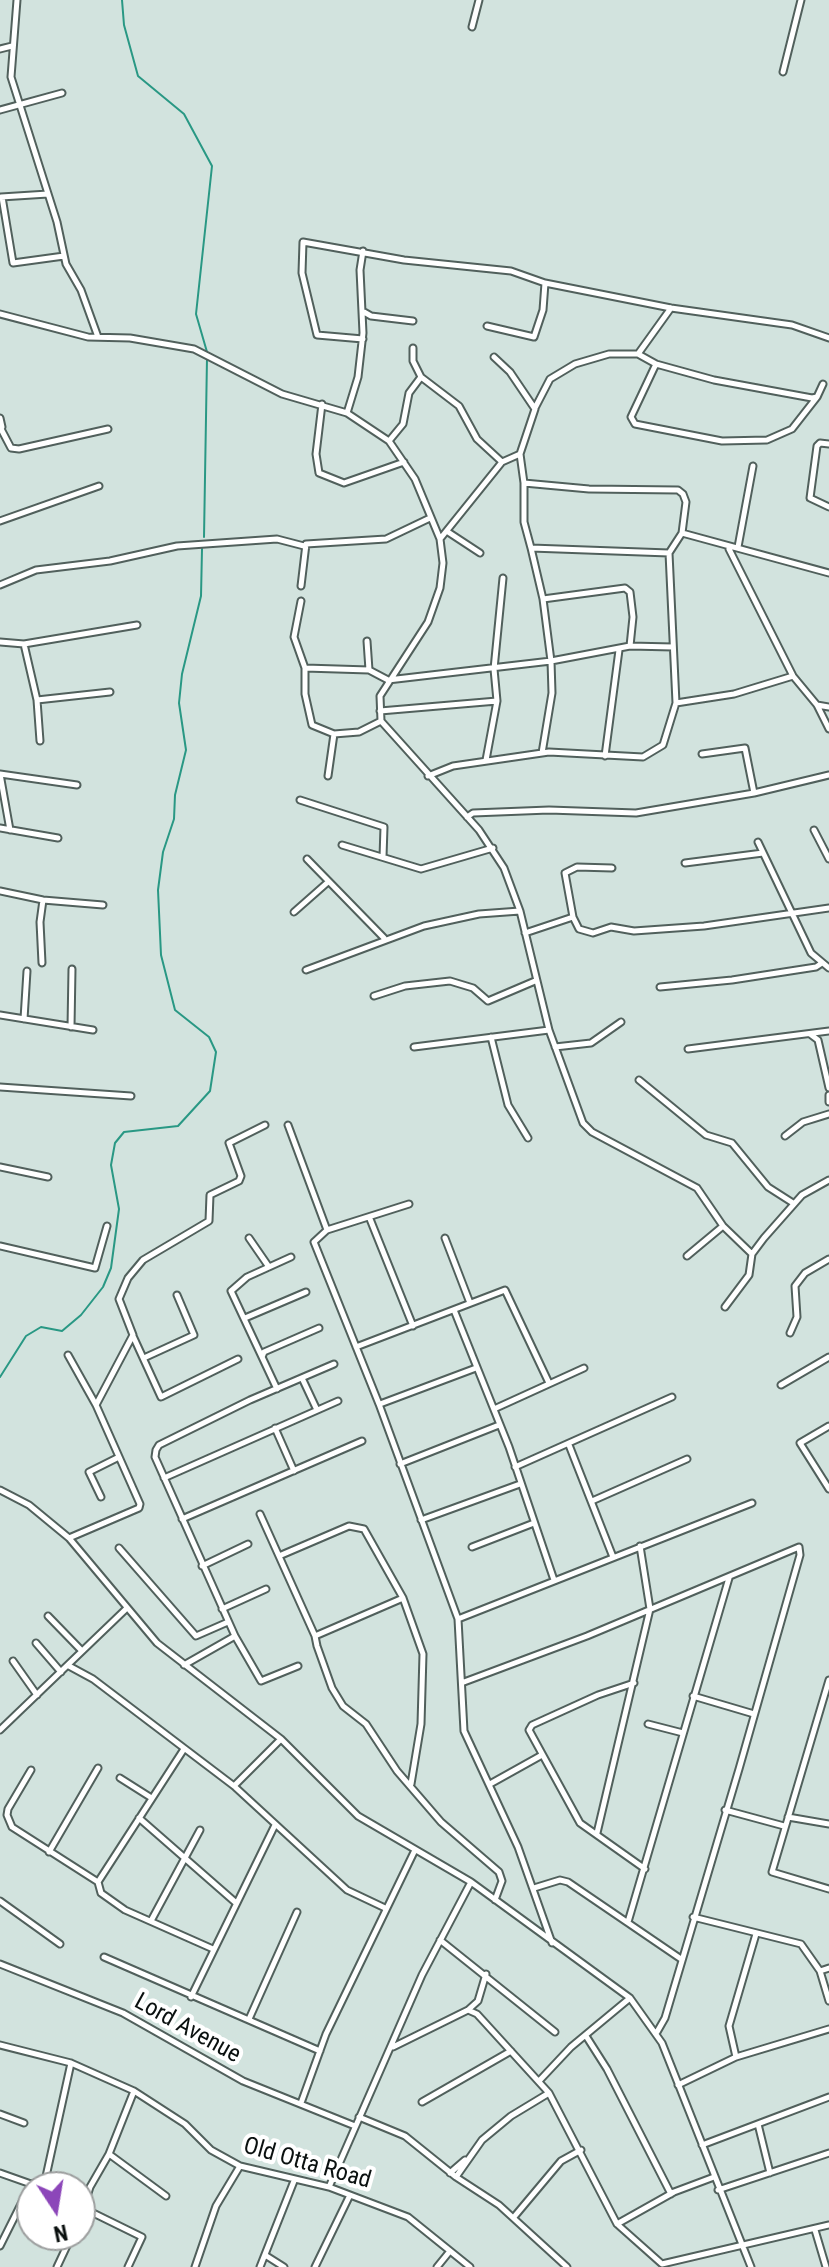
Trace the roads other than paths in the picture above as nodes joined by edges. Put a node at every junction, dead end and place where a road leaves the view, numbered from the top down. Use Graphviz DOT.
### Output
graph roads {
  1 [pos="17,0"];
  2 [pos="479,0"];
  3 [pos="801,0"];
  4 [pos="472,27"];
  5 [pos="12,46"];
  6 [pos="0,49"];
  7 [pos="783,72"];
  8 [pos="62,93"];
  9 [pos="18,104"];
  10 [pos="0,110"];
  11 [pos="48,194"];
  12 [pos="1,197"];
  13 [pos="363,251"];
  14 [pos="64,256"];
  15 [pos="545,283"];
  16 [pos="671,308"];
  17 [pos="363,311"];
  18 [pos="0,314"];
  19 [pos="413,321"];
  20 [pos="487,326"];
  21 [pos="98,337"];
  22 [pos="829,338"];
  23 [pos="363,339"];
  24 [pos="413,348"];
  25 [pos="638,354"];
  26 [pos="494,357"];
  27 [pos="656,364"];
  28 [pos="421,377"];
  29 [pos="823,384"];
  30 [pos="817,397"];
  31 [pos="322,404"];
  32 [pos="535,409"];
  33 [pos="347,413"];
  34 [pos="0,418"];
  35 [pos="1,427"];
  36 [pos="108,429"];
  37 [pos="389,441"];
  38 [pos="829,444"];
  39 [pos="520,454"];
  40 [pos="404,462"];
  41 [pos="502,462"];
  42 [pos="753,466"];
  43 [pos="524,483"];
  44 [pos="99,486"];
  45 [pos="829,507"];
  46 [pos="430,518"];
  47 [pos="0,521"];
  48 [pos="448,532"];
  49 [pos="682,533"];
  50 [pos="440,539"];
  51 [pos="304,546"];
  52 [pos="531,548"];
  53 [pos="738,548"];
  54 [pos="729,549"];
  55 [pos="480,553"];
  56 [pos="669,553"];
  57 [pos="829,573"];
  58 [pos="503,578"];
  59 [pos="0,585"];
  60 [pos="301,586"];
  61 [pos="543,599"];
  62 [pos="301,601"];
  63 [pos="137,625"];
  64 [pos="367,641"];
  65 [pos="0,642"];
  66 [pos="24,644"];
  67 [pos="630,646"];
  68 [pos="673,647"];
  69 [pos="619,650"];
  70 [pos="551,661"];
  71 [pos="305,668"];
  72 [pos="494,669"];
  73 [pos="369,670"];
  74 [pos="793,676"];
  75 [pos="388,680"];
  76 [pos="110,692"];
  77 [pos="37,700"];
  78 [pos="497,701"];
  79 [pos="676,703"];
  80 [pos="817,705"];
  81 [pos="829,707"];
  82 [pos="380,711"];
  83 [pos="381,721"];
  84 [pos="829,729"];
  85 [pos="334,734"];
  86 [pos="40,741"];
  87 [pos="542,753"];
  88 [pos="702,754"];
  89 [pos="605,756"];
  90 [pos="486,760"];
  91 [pos="0,774"];
  92 [pos="829,775"];
  93 [pos="328,776"];
  94 [pos="428,776"];
  95 [pos="77,785"];
  96 [pos="754,793"];
  97 [pos="300,800"];
  98 [pos="467,817"];
  99 [pos="0,828"];
  100 [pos="10,830"];
  101 [pos="814,830"];
  102 [pos="58,838"];
  103 [pos="758,842"];
  104 [pos="342,845"];
  105 [pos="493,848"];
  106 [pos="763,853"];
  107 [pos="383,857"];
  108 [pos="307,859"];
  109 [pos="829,859"];
  110 [pos="685,863"];
  111 [pos="612,868"];
  112 [pos="328,882"];
  113 [pos="0,891"];
  114 [pos="43,900"];
  115 [pos="103,905"];
  116 [pos="829,908"];
  117 [pos="520,911"];
  118 [pos="294,912"];
  119 [pos="791,914"];
  120 [pos="573,917"];
  121 [pos="525,933"];
  122 [pos="384,938"];
  123 [pos="42,963"];
  124 [pos="822,963"];
  125 [pos="829,968"];
  126 [pos="72,969"];
  127 [pos="306,970"];
  128 [pos="27,971"];
  129 [pos="535,981"];
  130 [pos="660,987"];
  131 [pos="374,996"];
  132 [pos="0,1015"];
  133 [pos="24,1019"];
  134 [pos="621,1022"];
  135 [pos="71,1027"];
  136 [pos="93,1030"];
  137 [pos="549,1030"];
  138 [pos="829,1031"];
  139 [pos="810,1034"];
  140 [pos="491,1037"];
  141 [pos="414,1047"];
  142 [pos="555,1047"];
  143 [pos="688,1049"];
  144 [pos="639,1080"];
  145 [pos="0,1087"];
  146 [pos="829,1088"];
  147 [pos="829,1095"];
  148 [pos="131,1096"];
  149 [pos="829,1102"];
  150 [pos="829,1114"];
  151 [pos="265,1125"];
  152 [pos="288,1125"];
  153 [pos="785,1136"];
  154 [pos="528,1138"];
  155 [pos="0,1167"];
  156 [pos="48,1177"];
  157 [pos="829,1180"];
  158 [pos="793,1203"];
  159 [pos="409,1204"];
  160 [pos="370,1219"];
  161 [pos="107,1226"];
  162 [pos="723,1226"];
  163 [pos="327,1230"];
  164 [pos="249,1238"];
  165 [pos="445,1238"];
  166 [pos="0,1246"];
  167 [pos="752,1254"];
  168 [pos="687,1256"];
  169 [pos="291,1257"];
  170 [pos="829,1259"];
  171 [pos="269,1267"];
  172 [pos="306,1292"];
  173 [pos="177,1295"];
  174 [pos="470,1303"];
  175 [pos="725,1307"];
  176 [pos="454,1310"];
  177 [pos="245,1318"];
  178 [pos="413,1326"];
  179 [pos="319,1328"];
  180 [pos="790,1333"];
  181 [pos="133,1335"];
  182 [pos="356,1347"];
  183 [pos="68,1355"];
  184 [pos="146,1357"];
  185 [pos="262,1357"];
  186 [pos="829,1357"];
  187 [pos="238,1359"];
  188 [pos="334,1364"];
  189 [pos="476,1368"];
  190 [pos="584,1368"];
  191 [pos="302,1378"];
  192 [pos="549,1383"];
  193 [pos="781,1385"];
  194 [pos="277,1389"];
  195 [pos="672,1397"];
  196 [pos="338,1401"];
  197 [pos="379,1404"];
  198 [pos="96,1405"];
  199 [pos="494,1409"];
  200 [pos="317,1410"];
  201 [pos="499,1425"];
  202 [pos="829,1426"];
  203 [pos="275,1428"];
  204 [pos="362,1441"];
  205 [pos="569,1445"];
  206 [pos="119,1457"];
  207 [pos="687,1459"];
  208 [pos="400,1464"];
  209 [pos="515,1467"];
  210 [pos="294,1471"];
  211 [pos="164,1478"];
  212 [pos="520,1484"];
  213 [pos="829,1489"];
  214 [pos="0,1490"];
  215 [pos="101,1497"];
  216 [pos="592,1501"];
  217 [pos="752,1503"];
  218 [pos="260,1514"];
  219 [pos="182,1519"];
  220 [pos="421,1520"];
  221 [pos="534,1523"];
  222 [pos="69,1538"];
  223 [pos="248,1544"];
  224 [pos="640,1546"];
  225 [pos="472,1547"];
  226 [pos="119,1548"];
  227 [pos="279,1556"];
  228 [pos="613,1557"];
  229 [pos="202,1566"];
  230 [pos="729,1578"];
  231 [pos="554,1580"];
  232 [pos="266,1589"];
  233 [pos="403,1598"];
  234 [pos="127,1608"];
  235 [pos="222,1609"];
  236 [pos="650,1609"];
  237 [pos="48,1616"];
  238 [pos="458,1619"];
  239 [pos="228,1622"];
  240 [pos="235,1636"];
  241 [pos="315,1636"];
  242 [pos="36,1643"];
  243 [pos="81,1650"];
  244 [pos="13,1661"];
  245 [pos="184,1665"];
  246 [pos="69,1666"];
  247 [pos="298,1666"];
  248 [pos="61,1672"];
  249 [pos="829,1680"];
  250 [pos="464,1682"];
  251 [pos="634,1683"];
  252 [pos="37,1695"];
  253 [pos="693,1696"];
  254 [pos="826,1703"];
  255 [pos="754,1714"];
  256 [pos="648,1724"];
  257 [pos="0,1730"];
  258 [pos="683,1733"];
  259 [pos="281,1739"];
  260 [pos="184,1749"];
  261 [pos="542,1755"];
  262 [pos="98,1768"];
  263 [pos="31,1770"];
  264 [pos="120,1778"];
  265 [pos="490,1784"];
  266 [pos="411,1785"];
  267 [pos="234,1786"];
  268 [pos="150,1797"];
  269 [pos="725,1810"];
  270 [pos="788,1817"];
  271 [pos="139,1818"];
  272 [pos="829,1824"];
  273 [pos="275,1825"];
  274 [pos="784,1826"];
  275 [pos="200,1830"];
  276 [pos="597,1833"];
  277 [pos="415,1850"];
  278 [pos="49,1852"];
  279 [pos="183,1858"];
  280 [pos="645,1869"];
  281 [pos="98,1882"];
  282 [pos="471,1882"];
  283 [pos="534,1888"];
  284 [pos="829,1889"];
  285 [pos="495,1900"];
  286 [pos="0,1902"];
  287 [pos="235,1902"];
  288 [pos="385,1908"];
  289 [pos="297,1912"];
  290 [pos="693,1917"];
  291 [pos="152,1919"];
  292 [pos="628,1922"];
  293 [pos="756,1934"];
  294 [pos="440,1940"];
  295 [pos="60,1944"];
  296 [pos="553,1944"];
  297 [pos="213,1949"];
  298 [pos="104,1957"];
  299 [pos="681,1959"];
  300 [pos="0,1964"];
  301 [pos="829,1968"];
  302 [pos="820,1971"];
  303 [pos="486,1974"];
  304 [pos="191,1997"];
  305 [pos="630,1998"];
  306 [pos="478,2001"];
  307 [pos="829,2001"];
  308 [pos="468,2010"];
  309 [pos="477,2014"];
  310 [pos="249,2019"];
  311 [pos="829,2029"];
  312 [pos="555,2032"];
  313 [pos="657,2032"];
  314 [pos="586,2036"];
  315 [pos="0,2045"];
  316 [pos="393,2047"];
  317 [pos="320,2051"];
  318 [pos="511,2051"];
  319 [pos="736,2057"];
  320 [pos="71,2063"];
  321 [pos="540,2080"];
  322 [pos="678,2085"];
  323 [pos="134,2091"];
  324 [pos="549,2093"];
  325 [pos="829,2097"];
  326 [pos="422,2102"];
  327 [pos="301,2103"];
  328 [pos="0,2114"];
  329 [pos="359,2117"];
  330 [pos="24,2123"];
  331 [pos="758,2124"];
  332 [pos="355,2126"];
  333 [pos="702,2145"];
  334 [pos="581,2150"];
  335 [pos="829,2153"];
  336 [pos="109,2154"];
  337 [pos="240,2166"];
  338 [pos="49,2171"];
  339 [pos="770,2173"];
  340 [pos="453,2175"];
  341 [pos="96,2177"];
  342 [pos="714,2177"];
  343 [pos="294,2181"];
  344 [pos="329,2187"];
  345 [pos="718,2190"];
  346 [pos="671,2194"];
  347 [pos="350,2195"];
  348 [pos="166,2196"];
  349 [pos="16,2214"];
  350 [pos="96,2215"];
  351 [pos="514,2217"];
  352 [pos="617,2224"];
  353 [pos="829,2225"];
  354 [pos="815,2229"];
  355 [pos="0,2246"];
  356 [pos="742,2247"];
  357 [pos="450,2251"];
  358 [pos="265,2255"];
  359 [pos="661,2266"];
  360 [pos="128,2267"];
  361 [pos="195,2267"];
  362 [pos="260,2267"];
  363 [pos="284,2267"];
  364 [pos="315,2267"];
  365 [pos="437,2267"];
  366 [pos="470,2267"];
  367 [pos="567,2267"];
  368 [pos="751,2267"];
  369 [pos="826,2267"];
  1 -- 5 [label="street"];
  2 -- 4 [label="street"];
  3 -- 7 [label="street"];
  5 -- 6 [label="street"];
  5 -- 9 [label="street"];
  8 -- 9 [label="street"];
  9 -- 10 [label="street"];
  9 -- 11 [label="street"];
  11 -- 12 [label="street"];
  11 -- 14 [label="street"];
  12 -- 14 [label="street"];
  13 -- 15 [label="street"];
  13 -- 17 [label="street"];
  13 -- 23 [label="street"];
  14 -- 21 [label="street"];
  15 -- 16 [label="street"];
  15 -- 20 [label="street"];
  16 -- 22 [label="street"];
  16 -- 25 [label="street"];
  17 -- 19 [label="street"];
  17 -- 23 [label="street"];
  18 -- 21 [label="street"];
  21 -- 31 [label="street"];
  23 -- 33 [label="street"];
  24 -- 28 [label="street"];
  25 -- 27 [label="street"];
  25 -- 32 [label="street"];
  26 -- 32 [label="street"];
  27 -- 30 [label="street"];
  27 -- 30 [label="street"];
  28 -- 37 [label="street"];
  28 -- 41 [label="street"];
  29 -- 30 [label="street"];
  31 -- 33 [label="street"];
  31 -- 40 [label="street"];
  32 -- 39 [label="street"];
  33 -- 37 [label="street"];
  34 -- 35 [label="street"];
  35 -- 36 [label="street"];
  37 -- 40 [label="street"];
  38 -- 45 [label="street"];
  39 -- 41 [label="street"];
  39 -- 43 [label="street"];
  40 -- 46 [label="street"];
  41 -- 48 [label="street"];
  42 -- 53 [label="street"];
  43 -- 49 [label="street"];
  43 -- 52 [label="street"];
  44 -- 47 [label="street"];
  46 -- 50 [label="street"];
  46 -- 51 [label="street"];
  48 -- 50 [label="street"];
  48 -- 55 [label="street"];
  49 -- 54 [label="street"];
  49 -- 56 [label="street"];
  50 -- 75 [label="street"];
  51 -- 59 [label="street"];
  51 -- 60 [label="street"];
  52 -- 56 [label="street"];
  52 -- 61 [label="street"];
  53 -- 54 [label="street"];
  53 -- 57 [label="street"];
  54 -- 74 [label="street"];
  56 -- 68 [label="street"];
  58 -- 72 [label="street"];
  61 -- 67 [label="street"];
  61 -- 70 [label="street"];
  62 -- 71 [label="street"];
  63 -- 66 [label="street"];
  64 -- 73 [label="street"];
  65 -- 66 [label="street"];
  66 -- 77 [label="street"];
  67 -- 68 [label="street"];
  67 -- 69 [label="street"];
  68 -- 79 [label="street"];
  69 -- 70 [label="street"];
  69 -- 89 [label="street"];
  70 -- 72 [label="street"];
  70 -- 87 [label="street"];
  71 -- 73 [label="street"];
  71 -- 85 [label="street"];
  72 -- 75 [label="street"];
  72 -- 78 [label="street"];
  73 -- 75 [label="street"];
  74 -- 79 [label="street"];
  74 -- 80 [label="street"];
  75 -- 82 [label="street"];
  76 -- 77 [label="street"];
  77 -- 86 [label="street"];
  78 -- 82 [label="street"];
  78 -- 90 [label="street"];
  79 -- 89 [label="street"];
  80 -- 81 [label="street"];
  80 -- 84 [label="street"];
  82 -- 83 [label="street"];
  83 -- 85 [label="street"];
  83 -- 94 [label="street"];
  85 -- 93 [label="street"];
  87 -- 89 [label="street"];
  87 -- 90 [label="street"];
  88 -- 96 [label="street"];
  90 -- 94 [label="street"];
  91 -- 95 [label="street"];
  91 -- 100 [label="street"];
  92 -- 96 [label="street"];
  94 -- 98 [label="street"];
  96 -- 98 [label="street"];
  97 -- 107 [label="street"];
  98 -- 105 [label="street"];
  99 -- 100 [label="street"];
  100 -- 102 [label="street"];
  101 -- 109 [label="street"];
  103 -- 106 [label="street"];
  104 -- 107 [label="street"];
  105 -- 107 [label="street"];
  105 -- 117 [label="street"];
  106 -- 110 [label="street"];
  106 -- 119 [label="street"];
  108 -- 112 [label="street"];
  111 -- 120 [label="street"];
  112 -- 118 [label="street"];
  112 -- 122 [label="street"];
  113 -- 114 [label="street"];
  114 -- 115 [label="street"];
  114 -- 123 [label="street"];
  116 -- 119 [label="street"];
  117 -- 121 [label="street"];
  117 -- 122 [label="street"];
  119 -- 120 [label="street"];
  119 -- 124 [label="street"];
  120 -- 121 [label="street"];
  121 -- 129 [label="street"];
  122 -- 127 [label="street"];
  124 -- 125 [label="street"];
  124 -- 130 [label="street"];
  126 -- 135 [label="street"];
  128 -- 133 [label="street"];
  129 -- 131 [label="street"];
  129 -- 137 [label="street"];
  132 -- 133 [label="street"];
  133 -- 135 [label="street"];
  134 -- 142 [label="street"];
  135 -- 136 [label="street"];
  137 -- 140 [label="street"];
  137 -- 142 [label="street"];
  138 -- 139 [label="street"];
  139 -- 143 [label="street"];
  139 -- 146 [label="street"];
  140 -- 141 [label="street"];
  140 -- 154 [label="street"];
  142 -- 162 [label="street"];
  144 -- 158 [label="street"];
  145 -- 148 [label="street"];
  147 -- 149 [label="street"];
  150 -- 153 [label="street"];
  151 -- 181 [label="street"];
  152 -- 163 [label="street"];
  155 -- 156 [label="street"];
  157 -- 158 [label="street"];
  158 -- 167 [label="street"];
  159 -- 160 [label="street"];
  160 -- 163 [label="street"];
  160 -- 178 [label="street"];
  161 -- 166 [label="street"];
  162 -- 167 [label="street"];
  162 -- 168 [label="street"];
  163 -- 182 [label="street"];
  164 -- 171 [label="street"];
  165 -- 174 [label="street"];
  167 -- 175 [label="street"];
  169 -- 171 [label="street"];
  170 -- 180 [label="street"];
  171 -- 177 [label="street"];
  172 -- 177 [label="street"];
  173 -- 184 [label="street"];
  174 -- 176 [label="street"];
  174 -- 192 [label="street"];
  176 -- 178 [label="street"];
  176 -- 189 [label="street"];
  177 -- 185 [label="street"];
  178 -- 182 [label="street"];
  179 -- 185 [label="street"];
  181 -- 184 [label="street"];
  181 -- 198 [label="street"];
  182 -- 197 [label="street"];
  183 -- 198 [label="street"];
  184 -- 187 [label="street"];
  185 -- 194 [label="street"];
  186 -- 193 [label="street"];
  188 -- 191 [label="street"];
  189 -- 197 [label="street"];
  189 -- 199 [label="street"];
  190 -- 192 [label="street"];
  191 -- 194 [label="street"];
  191 -- 200 [label="street"];
  192 -- 199 [label="street"];
  194 -- 211 [label="street"];
  195 -- 205 [label="street"];
  196 -- 200 [label="street"];
  197 -- 208 [label="street"];
  198 -- 206 [label="street"];
  199 -- 201 [label="street"];
  200 -- 203 [label="street"];
  201 -- 208 [label="street"];
  201 -- 209 [label="street"];
  202 -- 213 [label="street"];
  203 -- 210 [label="street"];
  203 -- 211 [label="street"];
  204 -- 210 [label="street"];
  205 -- 209 [label="street"];
  205 -- 216 [label="street"];
  206 -- 215 [label="street"];
  206 -- 222 [label="street"];
  207 -- 216 [label="street"];
  208 -- 220 [label="street"];
  209 -- 212 [label="street"];
  210 -- 219 [label="street"];
  211 -- 219 [label="street"];
  212 -- 220 [label="street"];
  212 -- 221 [label="street"];
  214 -- 222 [label="street"];
  216 -- 228 [label="street"];
  217 -- 224 [label="street"];
  218 -- 227 [label="street"];
  219 -- 229 [label="street"];
  220 -- 238 [label="street"];
  221 -- 225 [label="street"];
  221 -- 231 [label="street"];
  222 -- 234 [label="street"];
  223 -- 229 [label="street"];
  224 -- 228 [label="street"];
  224 -- 236 [label="street"];
  226 -- 239 [label="street"];
  227 -- 233 [label="street"];
  227 -- 241 [label="street"];
  228 -- 231 [label="street"];
  229 -- 235 [label="street"];
  230 -- 236 [label="street"];
  230 -- 253 [label="street"];
  230 -- 255 [label="street"];
  231 -- 238 [label="street"];
  232 -- 235 [label="street"];
  233 -- 241 [label="street"];
  233 -- 266 [label="street"];
  234 -- 243 [label="street"];
  234 -- 245 [label="street"];
  235 -- 239 [label="street"];
  236 -- 250 [label="street"];
  236 -- 251 [label="street"];
  237 -- 243 [label="street"];
  238 -- 250 [label="street"];
  239 -- 240 [label="street"];
  240 -- 245 [label="street"];
  240 -- 247 [label="street"];
  241 -- 266 [label="street"];
  242 -- 248 [label="street"];
  243 -- 246 [label="street"];
  244 -- 252 [label="street"];
  245 -- 259 [label="street"];
  246 -- 248 [label="street"];
  246 -- 260 [label="street"];
  248 -- 252 [label="street"];
  249 -- 254 [label="street"];
  250 -- 265 [label="street"];
  251 -- 261 [label="street"];
  251 -- 276 [label="street"];
  252 -- 257 [label="street"];
  253 -- 255 [label="street"];
  253 -- 258 [label="street"];
  254 -- 270 [label="street"];
  255 -- 269 [label="street"];
  256 -- 258 [label="street"];
  258 -- 280 [label="street"];
  259 -- 267 [label="street"];
  259 -- 277 [label="street"];
  260 -- 267 [label="street"];
  260 -- 268 [label="street"];
  261 -- 265 [label="street"];
  261 -- 276 [label="street"];
  262 -- 278 [label="street"];
  263 -- 278 [label="street"];
  264 -- 268 [label="street"];
  265 -- 283 [label="street"];
  266 -- 285 [label="street"];
  267 -- 273 [label="street"];
  268 -- 271 [label="street"];
  269 -- 274 [label="street"];
  269 -- 290 [label="street"];
  270 -- 272 [label="street"];
  270 -- 274 [label="street"];
  271 -- 279 [label="street"];
  271 -- 281 [label="street"];
  273 -- 287 [label="street"];
  273 -- 288 [label="street"];
  274 -- 284 [label="street"];
  275 -- 279 [label="street"];
  276 -- 280 [label="street"];
  277 -- 282 [label="street"];
  277 -- 288 [label="street"];
  278 -- 281 [label="street"];
  279 -- 287 [label="street"];
  279 -- 291 [label="street"];
  280 -- 292 [label="street"];
  281 -- 291 [label="street"];
  282 -- 285 [label="street"];
  282 -- 294 [label="street"];
  283 -- 292 [label="street"];
  283 -- 296 [label="street"];
  285 -- 296 [label="street"];
  286 -- 295 [label="street"];
  287 -- 297 [label="street"];
  288 -- 317 [label="street"];
  289 -- 310 [label="street"];
  290 -- 293 [label="street"];
  290 -- 299 [label="street"];
  291 -- 297 [label="street"];
  292 -- 299 [label="street"];
  293 -- 302 [label="street"];
  293 -- 319 [label="street"];
  294 -- 303 [label="street"];
  294 -- 316 [label="street"];
  296 -- 305 [label="street"];
  297 -- 304 [label="street"];
  298 -- 304 [label="street"];
  299 -- 313 [label="street"];
  300 -- 327 [label="street, Lord Avenue"];
  301 -- 302 [label="street"];
  302 -- 307 [label="street"];
  303 -- 306 [label="street"];
  303 -- 312 [label="street"];
  304 -- 310 [label="street"];
  305 -- 313 [label="street"];
  305 -- 314 [label="street"];
  306 -- 308 [label="street"];
  306 -- 309 [label="street"];
  308 -- 309 [label="street"];
  308 -- 316 [label="street"];
  309 -- 318 [label="street"];
  310 -- 317 [label="street"];
  311 -- 319 [label="street"];
  313 -- 322 [label="street"];
  314 -- 321 [label="street"];
  314 -- 346 [label="street"];
  315 -- 320 [label="street, Old Otta Road"];
  316 -- 329 [label="street"];
  317 -- 327 [label="street"];
  318 -- 321 [label="street"];
  318 -- 326 [label="street"];
  319 -- 322 [label="street"];
  320 -- 323 [label="street, Old Otta Road"];
  320 -- 338 [label="street"];
  321 -- 324 [label="street"];
  322 -- 333 [label="street"];
  323 -- 336 [label="street"];
  323 -- 337 [label="street, Old Otta Road"];
  324 -- 334 [label="street"];
  324 -- 340 [label="street"];
  325 -- 331 [label="street"];
  327 -- 332 [label="street, Lord Avenue"];
  328 -- 330 [label="street"];
  329 -- 332 [label="street"];
  329 -- 340 [label="street"];
  331 -- 333 [label="street"];
  331 -- 339 [label="street"];
  332 -- 344 [label="street"];
  333 -- 342 [label="street"];
  334 -- 351 [label="street"];
  334 -- 352 [label="street"];
  335 -- 339 [label="street"];
  336 -- 341 [label="street"];
  336 -- 348 [label="street"];
  337 -- 343 [label="street, Old Otta Road"];
  337 -- 361 [label="street"];
  339 -- 345 [label="street"];
  340 -- 351 [label="street"];
  342 -- 345 [label="street"];
  342 -- 346 [label="street"];
  343 -- 344 [label="street, Old Otta Road"];
  343 -- 358 [label="street"];
  344 -- 347 [label="street, Old Otta Road"];
  345 -- 356 [label="street"];
  346 -- 352 [label="street"];
  347 -- 357 [label="street, Old Otta Road"];
  347 -- 364 [label="street"];
  349 -- 355 [label="street"];
  350 -- 360 [label="street"];
  351 -- 367 [label="street"];
  352 -- 359 [label="street"];
  353 -- 354 [label="street"];
  354 -- 356 [label="street"];
  354 -- 369 [label="street"];
  356 -- 359 [label="street"];
  356 -- 368 [label="street"];
  357 -- 365 [label="street"];
  357 -- 366 [label="street, Old Otta Road"];
  358 -- 362 [label="street"];
  358 -- 363 [label="street"];
}
